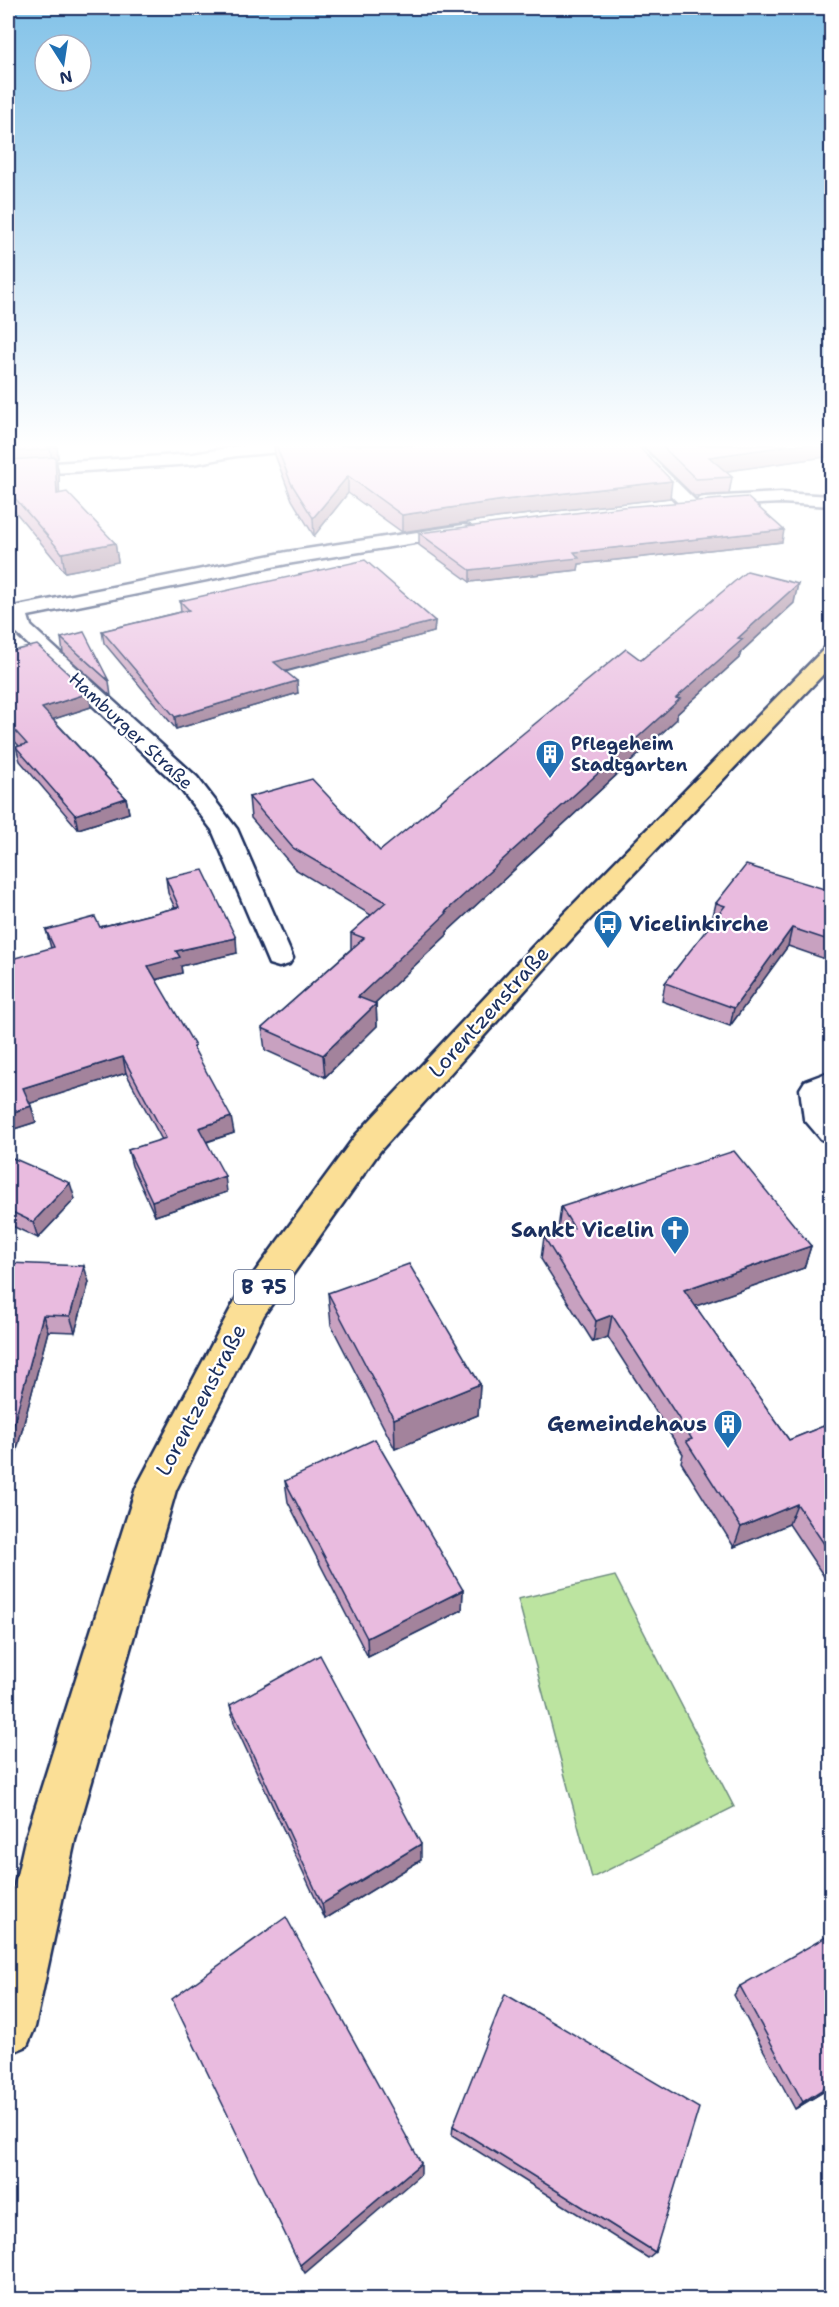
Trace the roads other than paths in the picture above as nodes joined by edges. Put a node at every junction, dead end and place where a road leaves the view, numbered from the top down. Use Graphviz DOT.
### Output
graph roads {
  1 [pos="321,553"];
  2 [pos="12,613"];
  3 [pos="831,652"];
  4 [pos="279,958"];
  5 [pos="831,1082"];
  6 [pos="831,1131"];
  7 [pos="8,2027"];
  1 -- 2 [label="street, Hamburger Straße"];
  2 -- 4 [label="street, Hamburger Straße"];
  3 -- 7 [label="main road, Lorentzenstraße / B 75"];
  5 -- 6 [label="street"];
}
